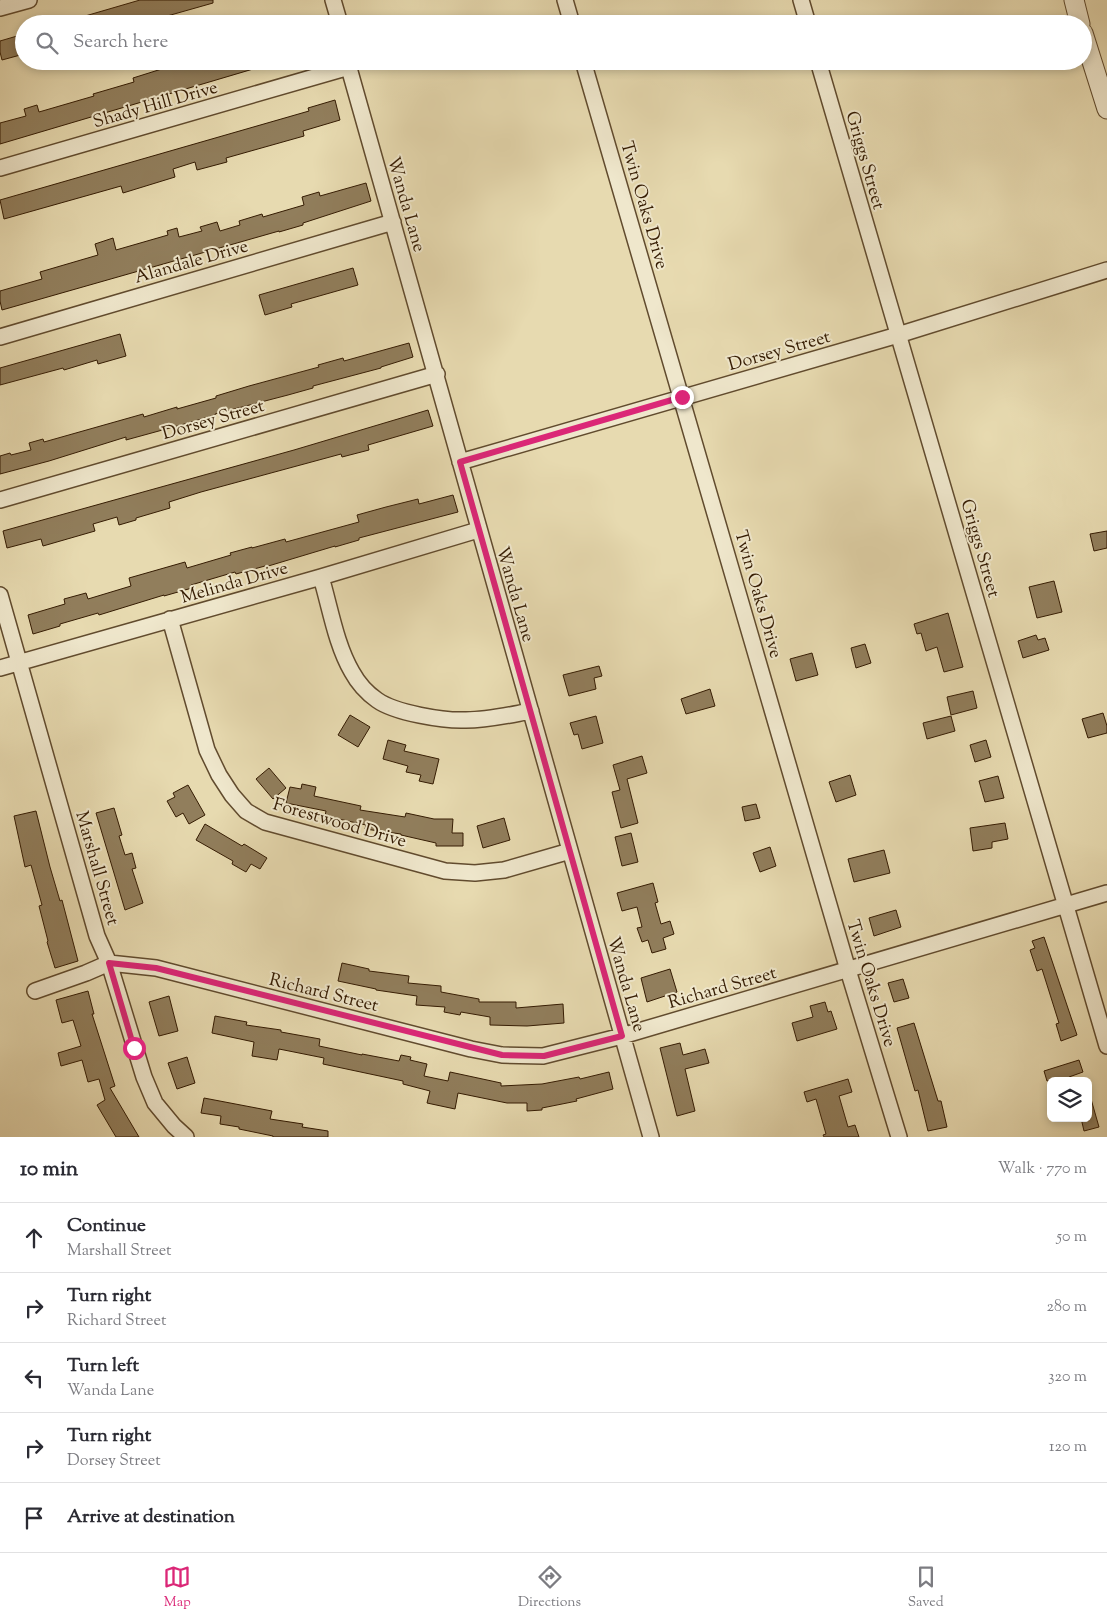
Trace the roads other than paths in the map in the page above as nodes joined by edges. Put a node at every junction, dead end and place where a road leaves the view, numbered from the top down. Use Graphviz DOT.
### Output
graph roads {
  1 [pos="29,0"];
  2 [pos="333,0"];
  3 [pos="565,0"];
  4 [pos="801,0"];
  5 [pos="1074,0"];
  6 [pos="0,8"];
  7 [pos="337,15"];
  8 [pos="569,15"];
  9 [pos="805,15"];
  10 [pos="1078,15"];
  11 [pos="1092,62"];
  12 [pos="328,70"];
  13 [pos="350,70"];
  14 [pos="586,70"];
  15 [pos="821,70"];
  16 [pos="1107,109"];
  17 [pos="0,168"];
  18 [pos="393,222"];
  19 [pos="1107,270"];
  20 [pos="898,335"];
  21 [pos="0,337"];
  22 [pos="437,374"];
  23 [pos="682,397"];
  24 [pos="460,462"];
  25 [pos="0,500"];
  26 [pos="478,530"];
  27 [pos="321,577"];
  28 [pos="0,595"];
  29 [pos="170,619"];
  30 [pos="19,662"];
  31 [pos="0,668"];
  32 [pos="531,711"];
  33 [pos="570,851"];
  34 [pos="1107,893"];
  35 [pos="1066,905"];
  36 [pos="109,963"];
  37 [pos="848,970"];
  38 [pos="35,991"];
  39 [pos="622,1036"];
  40 [pos="1107,1046"];
  41 [pos="186,1137"];
  42 [pos="651,1137"];
  43 [pos="899,1137"];
  1 -- 6 [label="street"];
  2 -- 7 [label="street"];
  3 -- 8 [label="street"];
  4 -- 9 [label="street"];
  5 -- 10 [label="street"];
  11 -- 16 [label="street"];
  12 -- 17 [label="street, Shady Hill Drive"];
  13 -- 18 [label="street, Wanda Lane"];
  14 -- 23 [label="street, Twin Oaks Drive"];
  15 -- 20 [label="street, Griggs Street"];
  18 -- 21 [label="street, Alandale Drive"];
  18 -- 22 [label="street, Wanda Lane"];
  19 -- 20 [label="street, Dorsey Street"];
  20 -- 23 [label="street, Dorsey Street"];
  20 -- 35 [label="street, Griggs Street"];
  22 -- 24 [label="street, Wanda Lane"];
  22 -- 25 [label="street, Dorsey Street"];
  23 -- 24 [label="street, Dorsey Street"];
  23 -- 37 [label="street, Twin Oaks Drive"];
  24 -- 26 [label="street, Wanda Lane"];
  26 -- 27 [label="street, Melinda Drive"];
  26 -- 32 [label="street, Wanda Lane"];
  27 -- 29 [label="street, Melinda Drive"];
  27 -- 32 [label="street"];
  28 -- 30 [label="street, Marshall Street"];
  29 -- 30 [label="street, Melinda Drive"];
  29 -- 33 [label="street, Forestwood Drive"];
  30 -- 31 [label="street, Melinda Drive"];
  30 -- 36 [label="street, Marshall Street"];
  32 -- 33 [label="street, Wanda Lane"];
  33 -- 39 [label="street, Wanda Lane"];
  34 -- 35 [label="street, Richard Street"];
  35 -- 37 [label="street, Richard Street"];
  35 -- 40 [label="street, Griggs Street"];
  36 -- 38 [label="street"];
  36 -- 39 [label="street, Richard Street"];
  36 -- 41 [label="street, Marshall Street"];
  37 -- 39 [label="street, Richard Street"];
  37 -- 43 [label="street, Twin Oaks Drive"];
  39 -- 42 [label="street, Wanda Lane"];
}
